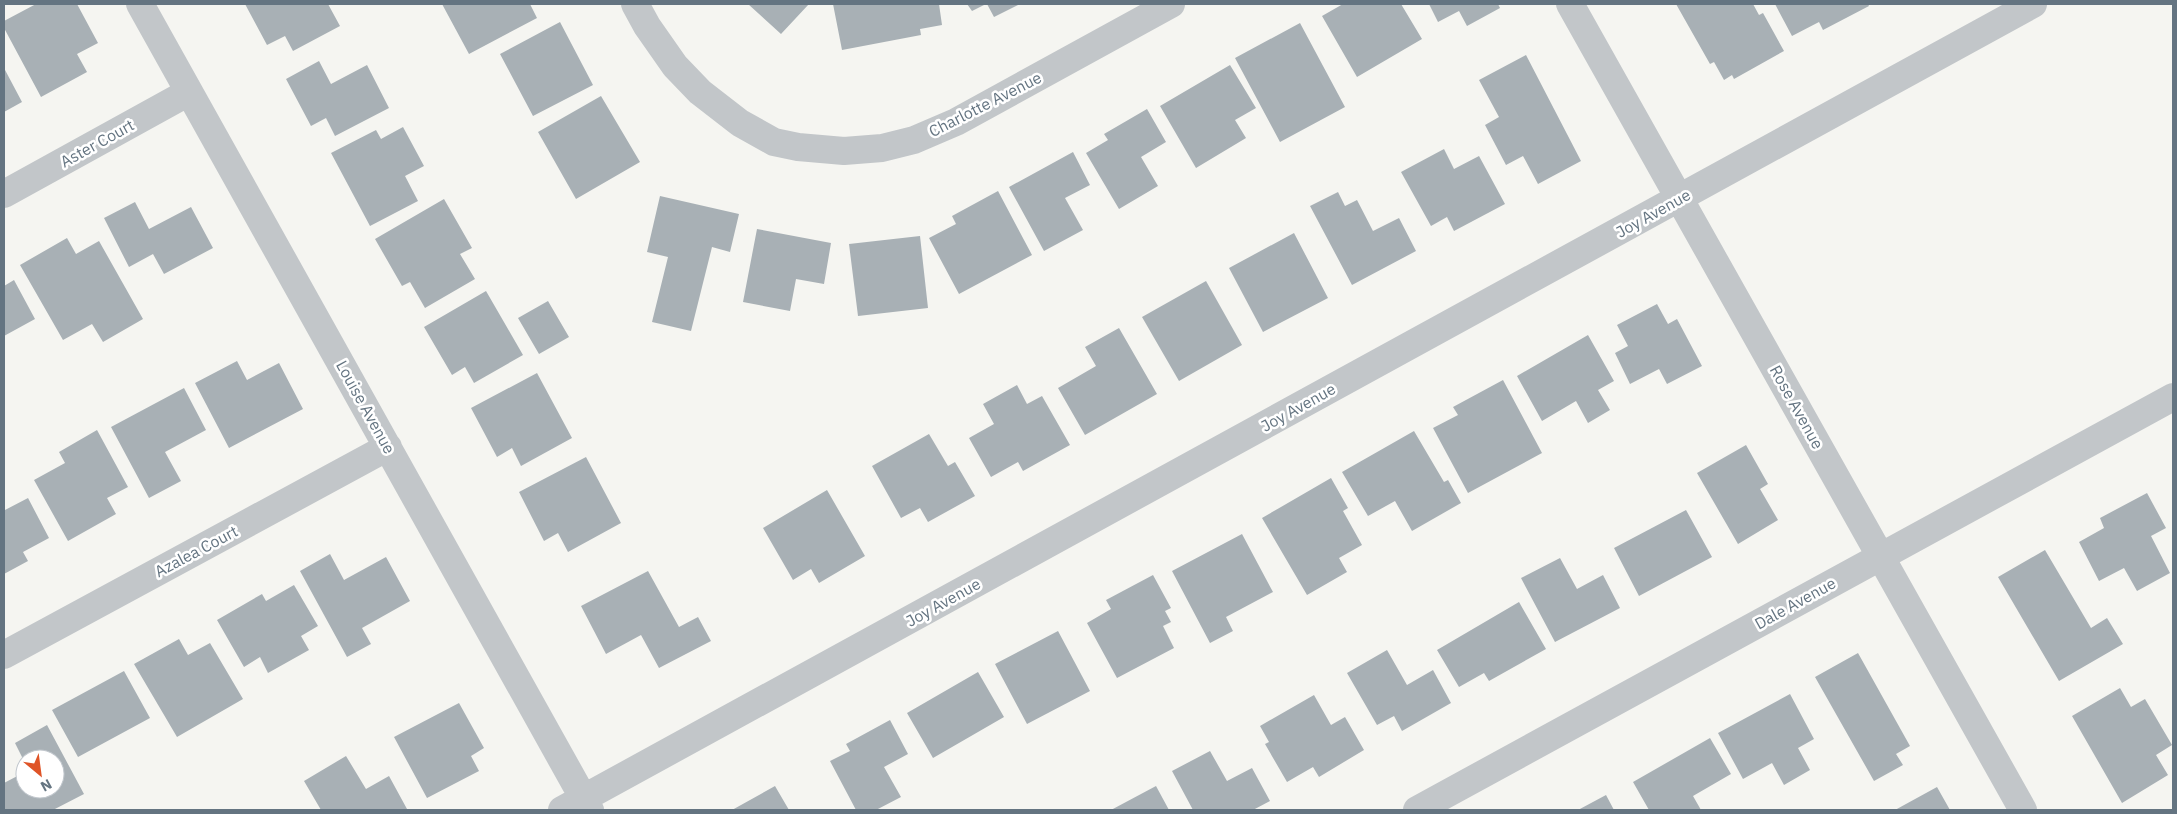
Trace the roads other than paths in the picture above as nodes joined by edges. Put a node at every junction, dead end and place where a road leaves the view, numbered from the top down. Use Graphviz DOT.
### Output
graph roads {
  1 [pos="140,4"];
  2 [pos="635,4"];
  3 [pos="1171,4"];
  4 [pos="1570,4"];
  5 [pos="2034,4"];
  6 [pos="189,92"];
  7 [pos="4,194"];
  8 [pos="1680,198"];
  9 [pos="2173,397"];
  10 [pos="388,447"];
  11 [pos="1880,556"];
  12 [pos="4,656"];
  13 [pos="579,806"];
  14 [pos="1417,810"];
  15 [pos="2022,810"];
  1 -- 6 [label="street, Louise Avenue"];
  2 -- 3 [label="street, Charlotte Avenue"];
  4 -- 8 [label="street, Rose Avenue"];
  5 -- 8 [label="street, Joy Avenue"];
  6 -- 7 [label="street, Aster Court"];
  6 -- 10 [label="street, Louise Avenue"];
  8 -- 11 [label="street, Rose Avenue"];
  8 -- 13 [label="street, Joy Avenue"];
  9 -- 11 [label="street, Dale Avenue"];
  10 -- 12 [label="street, Azalea Court"];
  10 -- 13 [label="street, Louise Avenue"];
  11 -- 14 [label="street, Dale Avenue"];
  11 -- 15 [label="street, Rose Avenue"];
}
